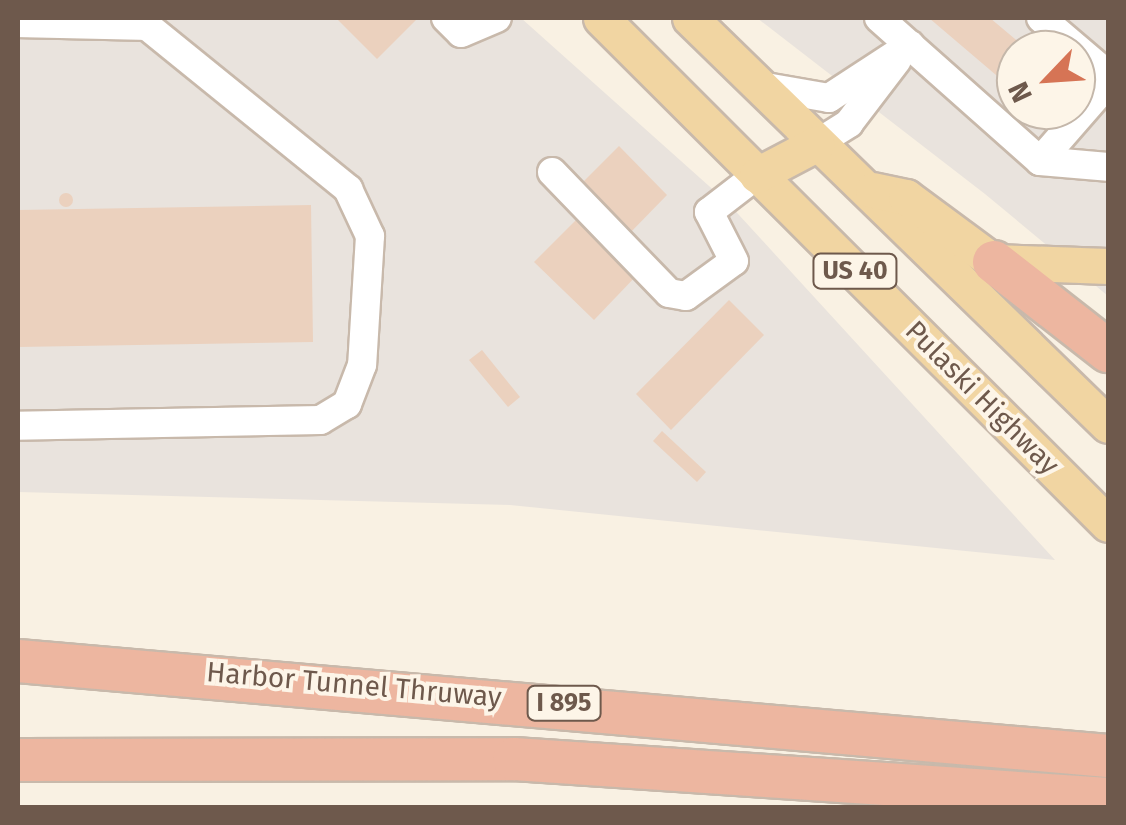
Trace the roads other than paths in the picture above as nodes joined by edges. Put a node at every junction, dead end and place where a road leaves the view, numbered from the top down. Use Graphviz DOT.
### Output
graph roads {
  1 [pos="446,18"];
  2 [pos="497,18"];
  3 [pos="601,18"];
  4 [pos="690,18"];
  5 [pos="879,18"];
  6 [pos="1056,22"];
  7 [pos="18,24"];
  8 [pos="905,50"];
  9 [pos="1108,75"];
  10 [pos="1108,83"];
  11 [pos="760,86"];
  12 [pos="816,144"];
  13 [pos="1040,161"];
  14 [pos="1108,166"];
  15 [pos="552,172"];
  16 [pos="757,175"];
  17 [pos="864,188"];
  18 [pos="994,262"];
  19 [pos="1108,266"];
  20 [pos="1108,352"];
  21 [pos="1108,425"];
  22 [pos="18,426"];
  23 [pos="1108,524"];
  24 [pos="18,661"];
  25 [pos="1108,756"];
  26 [pos="18,760"];
  27 [pos="1108,799"];
  1 -- 2 [label="lane"];
  3 -- 16 [label="main road, Pulaski Highway / US 40"];
  4 -- 11 [label="main road, US 40"];
  5 -- 8 [label="lane"];
  6 -- 9 [label="lane"];
  7 -- 22 [label="lane"];
  8 -- 11 [label="lane"];
  8 -- 12 [label="lane"];
  8 -- 13 [label="lane"];
  10 -- 13 [label="lane"];
  11 -- 12 [label="main road, US 40"];
  12 -- 16 [label="main road"];
  12 -- 17 [label="main road, US 40"];
  13 -- 14 [label="lane"];
  15 -- 16 [label="lane"];
  16 -- 23 [label="main road, Pulaski Highway / US 40"];
  17 -- 18 [label="main road"];
  17 -- 21 [label="main road, US 40"];
  18 -- 19 [label="main road"];
  18 -- 20 [label="highway"];
  24 -- 25 [label="highway, Harbor Tunnel Thruway / I 895"];
  26 -- 27 [label="highway, I 895"];
}
